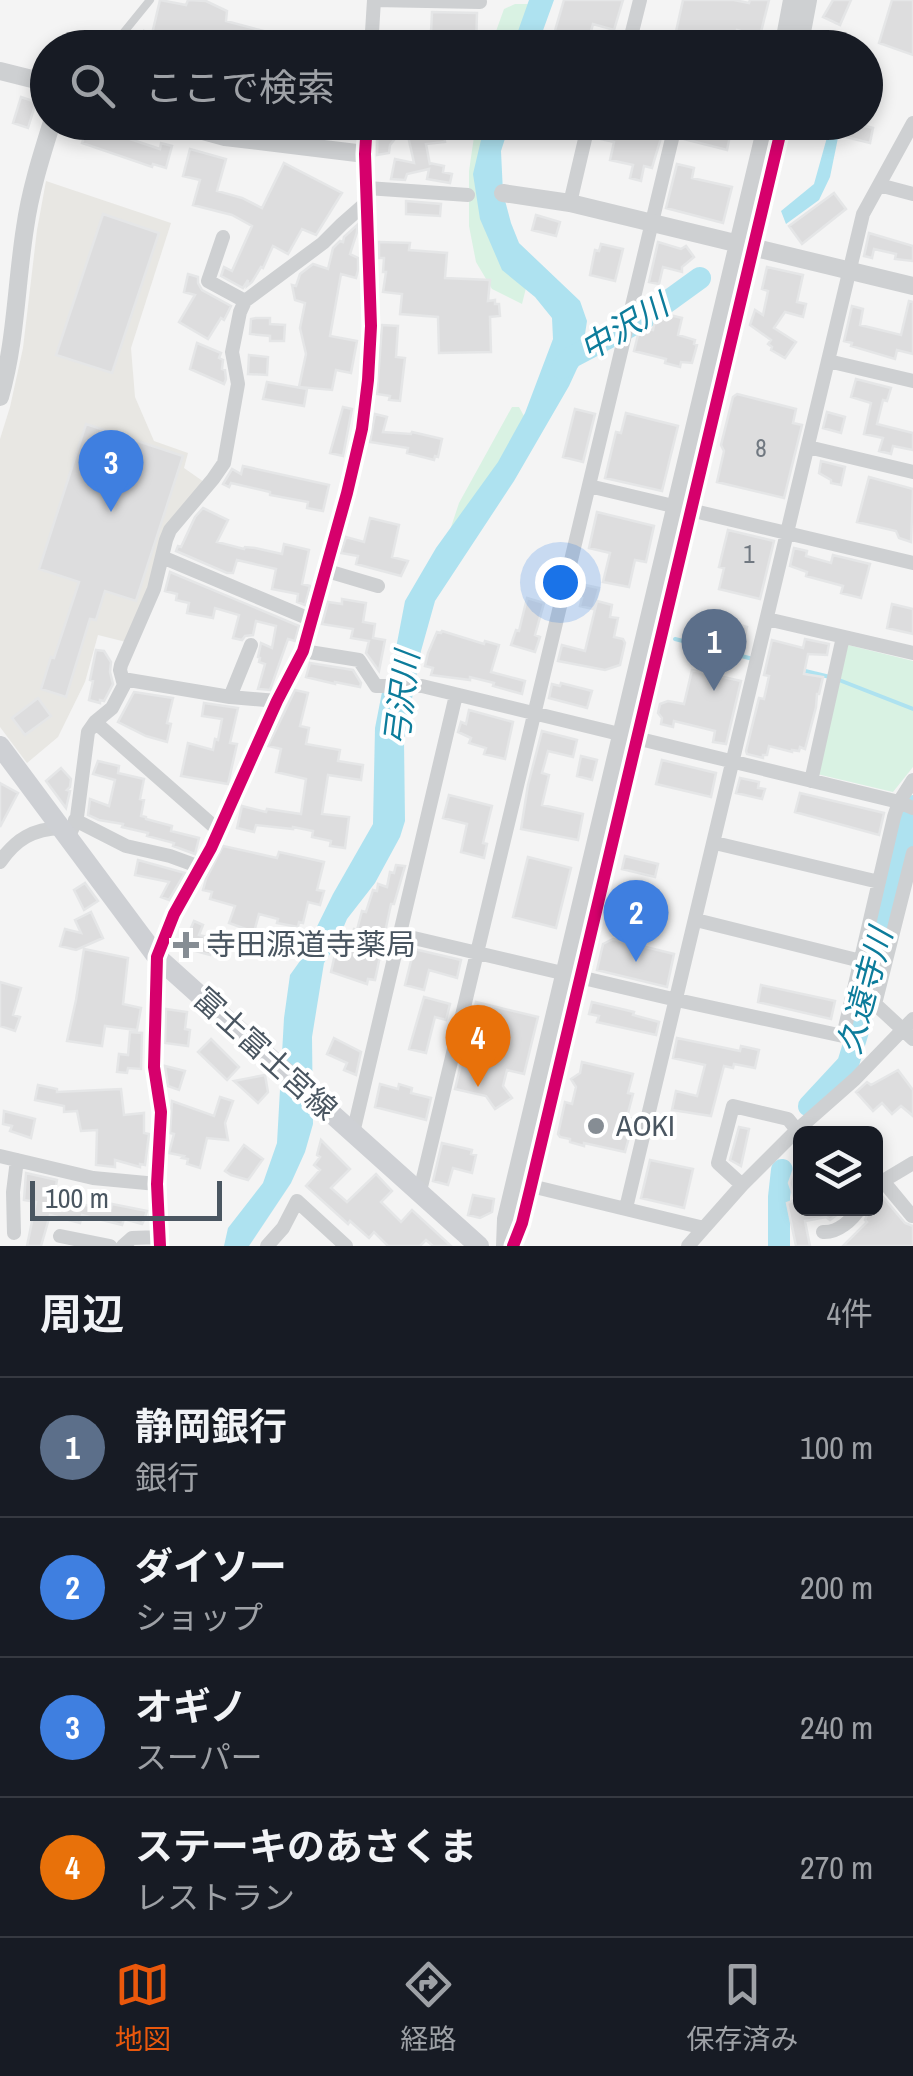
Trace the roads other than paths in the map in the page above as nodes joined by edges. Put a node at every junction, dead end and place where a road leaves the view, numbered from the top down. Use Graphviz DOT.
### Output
graph roads {
  1 [pos="150,0"];
  2 [pos="374,0"];
  3 [pos="640,0"];
  4 [pos="792,0"];
  5 [pos="808,0"];
  6 [pos="480,2"];
  7 [pos="126,30"];
  8 [pos="372,30"];
  9 [pos="632,30"];
  10 [pos="786,30"];
  11 [pos="802,30"];
  12 [pos="0,71"];
  13 [pos="30,78"];
  14 [pos="913,123"];
  15 [pos="47,140"];
  16 [pos="255,140"];
  17 [pos="366,140"];
  18 [pos="585,140"];
  19 [pos="672,140"];
  20 [pos="763,140"];
  21 [pos="778,140"];
  22 [pos="365,154"];
  23 [pos="879,186"];
  24 [pos="503,193"];
  25 [pos="913,194"];
  26 [pos="367,195"];
  27 [pos="468,195"];
  28 [pos="570,203"];
  29 [pos="652,223"];
  30 [pos="223,236"];
  31 [pos="746,245"];
  32 [pos="850,270"];
  33 [pos="913,286"];
  34 [pos="245,301"];
  35 [pos="828,361"];
  36 [pos="913,382"];
  37 [pos="0,397"];
  38 [pos="808,447"];
  39 [pos="913,472"];
  40 [pos="589,486"];
  41 [pos="684,508"];
  42 [pos="787,533"];
  43 [pos="162,557"];
  44 [pos="913,563"];
  45 [pos="324,570"];
  46 [pos="378,586"];
  47 [pos="766,619"];
  48 [pos="312,620"];
  49 [pos="843,637"];
  50 [pos="251,645"];
  51 [pos="303,650"];
  52 [pos="913,653"];
  53 [pos="124,679"];
  54 [pos="456,695"];
  55 [pos="230,697"];
  56 [pos="277,701"];
  57 [pos="534,715"];
  58 [pos="95,722"];
  59 [pos="629,738"];
  60 [pos="0,746"];
  61 [pos="733,762"];
  62 [pos="913,780"];
  63 [pos="810,781"];
  64 [pos="906,805"];
  65 [pos="68,829"];
  66 [pos="218,830"];
  67 [pos="714,843"];
  68 [pos="913,853"];
  69 [pos="0,862"];
  70 [pos="200,867"];
  71 [pos="879,882"];
  72 [pos="696,920"];
  73 [pos="401,935"];
  74 [pos="478,952"];
  75 [pos="158,957"];
  76 [pos="861,961"];
  77 [pos="572,975"];
  78 [pos="677,1000"];
  79 [pos="864,1000"];
  80 [pos="910,1029"];
  81 [pos="793,1126"];
  82 [pos="805,1126"];
  83 [pos="354,1133"];
  84 [pos="793,1138"];
  85 [pos="0,1156"];
  86 [pos="16,1160"];
  87 [pos="913,1164"];
  88 [pos="883,1183"];
  89 [pos="157,1184"];
  90 [pos="742,1185"];
  91 [pos="531,1186"];
  92 [pos="883,1189"];
  93 [pos="419,1195"];
  94 [pos="626,1208"];
  95 [pos="855,1216"];
  96 [pos="912,1216"];
  97 [pos="704,1228"];
  98 [pos="823,1232"];
  99 [pos="14,1233"];
  100 [pos="60,1236"];
  101 [pos="160,1242"];
  102 [pos="110,1246"];
  103 [pos="123,1246"];
  104 [pos="268,1246"];
  105 [pos="346,1246"];
  106 [pos="479,1246"];
  107 [pos="506,1246"];
  108 [pos="514,1246"];
  109 [pos="688,1246"];
  1 -- 7 [label="lane"];
  2 -- 6 [label="street"];
  2 -- 8 [label="street"];
  3 -- 9 [label="street"];
  4 -- 10 [label="street"];
  5 -- 11 [label="street"];
  12 -- 13 [label="street"];
  14 -- 23 [label="street"];
  15 -- 37 [label="street"];
  16 -- 22 [label="street"];
  17 -- 22 [label="street"];
  18 -- 28 [label="street"];
  19 -- 29 [label="street"];
  20 -- 31 [label="street"];
  21 -- 31 [label="street"];
  22 -- 26 [label="street"];
  23 -- 25 [label="street"];
  23 -- 32 [label="street"];
  24 -- 28 [label="street"];
  26 -- 27 [label="street"];
  26 -- 34 [label="street"];
  26 -- 45 [label="street"];
  28 -- 29 [label="street"];
  29 -- 31 [label="street"];
  29 -- 40 [label="street"];
  30 -- 34 [label="street"];
  31 -- 32 [label="street"];
  31 -- 41 [label="street"];
  32 -- 33 [label="street"];
  32 -- 35 [label="street"];
  34 -- 43 [label="street"];
  35 -- 36 [label="street"];
  35 -- 38 [label="street"];
  38 -- 39 [label="street"];
  38 -- 42 [label="street"];
  40 -- 41 [label="street"];
  40 -- 57 [label="street"];
  41 -- 42 [label="street"];
  41 -- 59 [label="street"];
  42 -- 44 [label="street"];
  42 -- 47 [label="street"];
  43 -- 48 [label="street"];
  43 -- 53 [label="street"];
  45 -- 46 [label="street"];
  45 -- 48 [label="street"];
  47 -- 49 [label="street"];
  47 -- 61 [label="street"];
  48 -- 51 [label="street"];
  49 -- 52 [label="street"];
  49 -- 63 [label="street"];
  50 -- 55 [label="street"];
  51 -- 54 [label="street"];
  51 -- 56 [label="street"];
  53 -- 55 [label="street"];
  53 -- 58 [label="street"];
  54 -- 57 [label="street"];
  54 -- 73 [label="street"];
  55 -- 56 [label="street"];
  56 -- 66 [label="street"];
  57 -- 59 [label="street"];
  57 -- 74 [label="street"];
  58 -- 65 [label="street"];
  58 -- 66 [label="street"];
  59 -- 61 [label="street"];
  59 -- 77 [label="street"];
  60 -- 65 [label="main road, 富士富士宮線"];
  61 -- 63 [label="street"];
  61 -- 67 [label="street"];
  62 -- 64 [label="street"];
  63 -- 64 [label="street"];
  64 -- 71 [label="street"];
  65 -- 69 [label="street"];
  65 -- 70 [label="street"];
  65 -- 75 [label="main road, 富士富士宮線"];
  66 -- 70 [label="street"];
  67 -- 71 [label="street"];
  67 -- 72 [label="street"];
  68 -- 79 [label="street"];
  70 -- 75 [label="street"];
  71 -- 76 [label="street"];
  72 -- 76 [label="street"];
  72 -- 78 [label="street"];
  73 -- 74 [label="street"];
  73 -- 83 [label="street"];
  74 -- 77 [label="street"];
  74 -- 93 [label="street"];
  75 -- 83 [label="main road, 富士富士宮線"];
  75 -- 89 [label="street"];
  76 -- 79 [label="street"];
  77 -- 78 [label="street"];
  77 -- 91 [label="street"];
  77 -- 107 [label="street"];
  78 -- 79 [label="street"];
  78 -- 94 [label="street"];
  79 -- 80 [label="street"];
  80 -- 82 [label="street"];
  81 -- 90 [label="street"];
  83 -- 93 [label="main road, 富士富士宮線"];
  84 -- 90 [label="street"];
  85 -- 86 [label="street"];
  86 -- 89 [label="street"];
  86 -- 99 [label="street"];
  87 -- 88 [label="street"];
  89 -- 101 [label="street"];
  90 -- 97 [label="street"];
  91 -- 94 [label="street"];
  91 -- 108 [label="street"];
  92 -- 96 [label="street"];
  93 -- 106 [label="main road, 富士富士宮線"];
  94 -- 97 [label="street"];
  95 -- 98 [label="street"];
  97 -- 109 [label="street"];
  100 -- 102 [label="street"];
  101 -- 103 [label="street"];
  104 -- 105 [label="street"];
}
